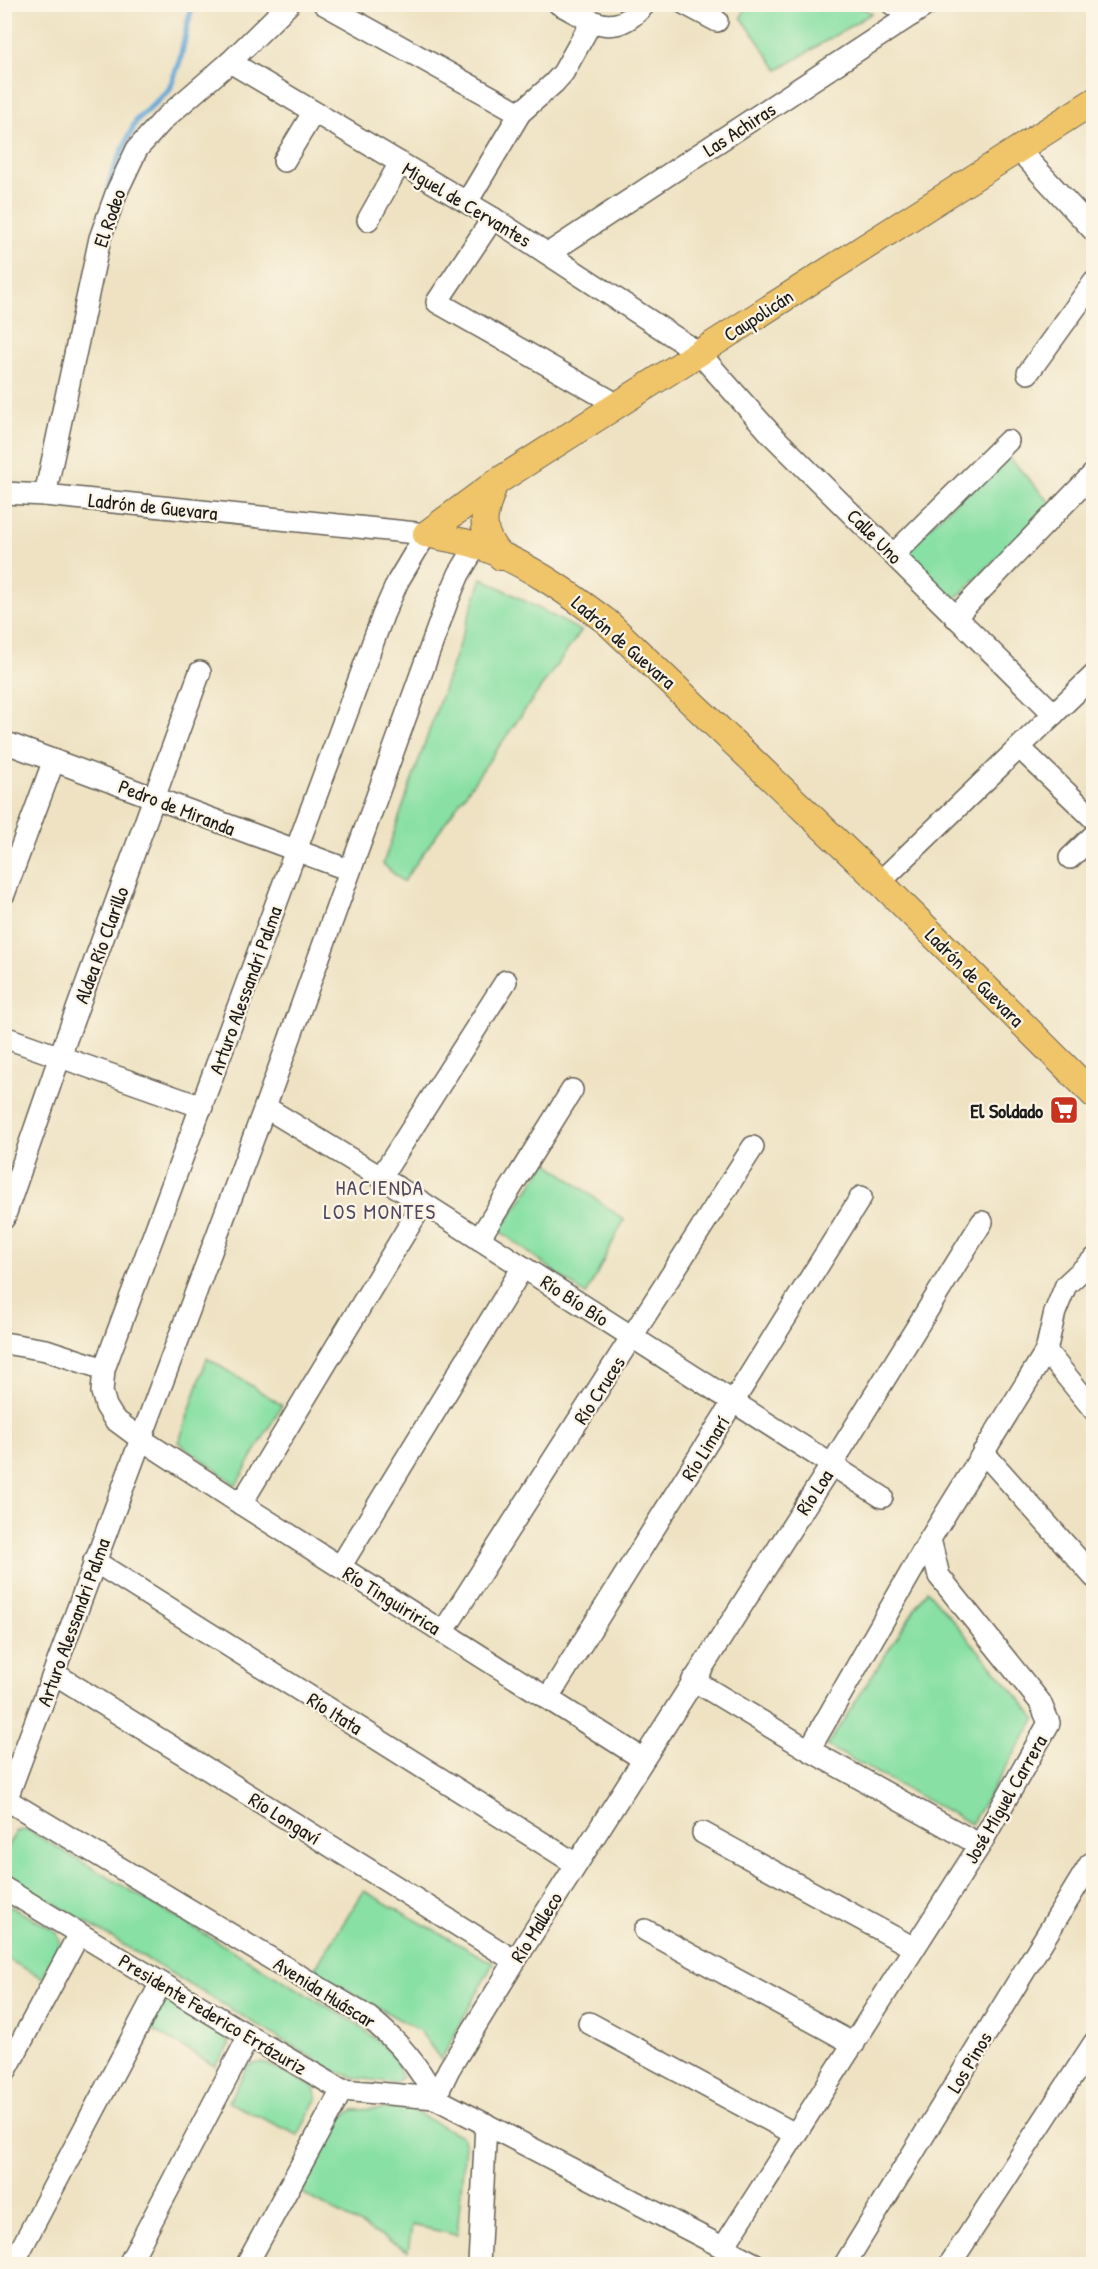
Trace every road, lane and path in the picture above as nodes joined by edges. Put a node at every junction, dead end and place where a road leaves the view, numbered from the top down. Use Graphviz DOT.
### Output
graph roads {
  1 [pos="289,4"];
  2 [pos="324,4"];
  3 [pos="560,4"];
  4 [pos="645,4"];
  5 [pos="686,4"];
  6 [pos="892,4"];
  7 [pos="920,10"];
  8 [pos="592,21"];
  9 [pos="717,21"];
  10 [pos="230,62"];
  11 [pos="1094,101"];
  12 [pos="520,112"];
  13 [pos="313,113"];
  14 [pos="1017,148"];
  15 [pos="284,161"];
  16 [pos="400,163"];
  17 [pos="467,202"];
  18 [pos="493,218"];
  19 [pos="368,220"];
  20 [pos="1094,231"];
  21 [pos="549,253"];
  22 [pos="1094,282"];
  23 [pos="699,353"];
  24 [pos="1028,373"];
  25 [pos="618,405"];
  26 [pos="1008,441"];
  27 [pos="1094,474"];
  28 [pos="495,483"];
  29 [pos="4,493"];
  30 [pos="45,495"];
  31 [pos="426,534"];
  32 [pos="476,546"];
  33 [pos="894,554"];
  34 [pos="501,556"];
  35 [pos="956,617"];
  36 [pos="200,672"];
  37 [pos="1094,675"];
  38 [pos="1054,714"];
  39 [pos="4,742"];
  40 [pos="1020,748"];
  41 [pos="54,760"];
  42 [pos="154,799"];
  43 [pos="1094,819"];
  44 [pos="1094,835"];
  45 [pos="295,851"];
  46 [pos="1070,858"];
  47 [pos="350,870"];
  48 [pos="880,882"];
  49 [pos="4,894"];
  50 [pos="506,981"];
  51 [pos="4,1036"];
  52 [pos="60,1056"];
  53 [pos="572,1090"];
  54 [pos="1094,1095"];
  55 [pos="202,1107"];
  56 [pos="265,1107"];
  57 [pos="753,1147"];
  58 [pos="381,1177"];
  59 [pos="861,1197"];
  60 [pos="423,1203"];
  61 [pos="4,1218"];
  62 [pos="982,1222"];
  63 [pos="479,1239"];
  64 [pos="1094,1259"];
  65 [pos="523,1268"];
  66 [pos="633,1338"];
  67 [pos="4,1344"];
  68 [pos="1046,1352"];
  69 [pos="104,1369"];
  70 [pos="734,1402"];
  71 [pos="1094,1410"];
  72 [pos="141,1439"];
  73 [pos="983,1452"];
  74 [pos="832,1464"];
  75 [pos="882,1497"];
  76 [pos="241,1504"];
  77 [pos="930,1539"];
  78 [pos="94,1561"];
  79 [pos="340,1567"];
  80 [pos="1094,1577"];
  81 [pos="443,1632"];
  82 [pos="55,1674"];
  83 [pos="693,1680"];
  84 [pos="548,1698"];
  85 [pos="809,1750"];
  86 [pos="643,1759"];
  87 [pos="6,1803"];
  88 [pos="703,1833"];
  89 [pos="980,1845"];
  90 [pos="1094,1862"];
  91 [pos="576,1864"];
  92 [pos="4,1888"];
  93 [pos="645,1930"];
  94 [pos="79,1934"];
  95 [pos="914,1948"];
  96 [pos="515,1960"];
  97 [pos="161,1983"];
  98 [pos="589,2023"];
  99 [pos="249,2036"];
  100 [pos="1094,2043"];
  101 [pos="854,2044"];
  102 [pos="4,2074"];
  103 [pos="342,2090"];
  104 [pos="435,2098"];
  105 [pos="486,2124"];
  106 [pos="795,2134"];
  107 [pos="723,2248"];
  108 [pos="13,2265"];
  109 [pos="129,2265"];
  110 [pos="247,2265"];
  111 [pos="479,2265"];
  112 [pos="755,2265"];
  113 [pos="845,2265"];
  114 [pos="950,2265"];
  1 -- 10 [label="street, El Rodeo"];
  2 -- 12 [label="street"];
  3 -- 8 [label="street"];
  4 -- 8 [label="street"];
  5 -- 9 [label="street"];
  6 -- 7 [label="street"];
  7 -- 21 [label="street, Las Achiras"];
  8 -- 12 [label="street"];
  10 -- 13 [label="street, Miguel de Cervantes"];
  10 -- 30 [label="street, El Rodeo"];
  11 -- 14 [label="main road, Caupolicán"];
  12 -- 17 [label="street"];
  13 -- 15 [label="street"];
  13 -- 16 [label="street, Miguel de Cervantes"];
  14 -- 20 [label="street"];
  14 -- 23 [label="main road, Caupolicán"];
  16 -- 17 [label="street, Miguel de Cervantes"];
  16 -- 19 [label="street"];
  17 -- 18 [label="street, Miguel de Cervantes"];
  18 -- 21 [label="street, Miguel de Cervantes"];
  18 -- 25 [label="street"];
  21 -- 23 [label="street, Miguel de Cervantes"];
  22 -- 24 [label="street"];
  23 -- 25 [label="main road, Caupolicán"];
  23 -- 33 [label="street, Calle Uno"];
  25 -- 28 [label="main road, Caupolicán"];
  26 -- 33 [label="street"];
  27 -- 35 [label="street"];
  28 -- 31 [label="main road, Caupolicán"];
  28 -- 34 [label="main road"];
  29 -- 30 [label="street, Ladrón de Guevara"];
  30 -- 31 [label="street, Ladrón de Guevara"];
  31 -- 32 [label="main road, Ladrón de Guevara"];
  31 -- 45 [label="street, Arturo Alessandri Palma"];
  32 -- 34 [label="main road, Ladrón de Guevara"];
  32 -- 47 [label="street, Arturo Alessandri Palma"];
  33 -- 35 [label="street, Calle Uno"];
  34 -- 48 [label="main road, Ladrón de Guevara"];
  35 -- 38 [label="street, Calle Uno"];
  36 -- 42 [label="street, Aldea Río Clarillo"];
  37 -- 38 [label="street"];
  38 -- 40 [label="street"];
  39 -- 41 [label="street, Pedro de Miranda"];
  40 -- 43 [label="street"];
  40 -- 48 [label="street"];
  41 -- 42 [label="street, Pedro de Miranda"];
  41 -- 49 [label="street"];
  42 -- 45 [label="street, Pedro de Miranda"];
  42 -- 52 [label="street, Aldea Río Clarillo"];
  44 -- 46 [label="street"];
  45 -- 47 [label="street, Pedro de Miranda"];
  45 -- 55 [label="street, Arturo Alessandri Palma"];
  47 -- 56 [label="street, Arturo Alessandri Palma"];
  48 -- 54 [label="main road, Ladrón de Guevara"];
  50 -- 58 [label="street"];
  51 -- 52 [label="street"];
  52 -- 55 [label="street"];
  52 -- 61 [label="street, Aldea Río Clarillo"];
  53 -- 63 [label="street"];
  55 -- 69 [label="street, Arturo Alessandri Palma"];
  56 -- 58 [label="street, Río Bío Bío"];
  56 -- 72 [label="street, Arturo Alessandri Palma"];
  57 -- 66 [label="street, Río Cruces"];
  58 -- 60 [label="street, Río Bío Bío"];
  59 -- 70 [label="street, Río Limarí"];
  60 -- 63 [label="street, Río Bío Bío"];
  60 -- 76 [label="street"];
  62 -- 74 [label="street, Río Loa"];
  63 -- 65 [label="street, Río Bío Bío"];
  64 -- 68 [label="street"];
  65 -- 66 [label="street, Río Bío Bío"];
  65 -- 79 [label="street"];
  66 -- 70 [label="street, Río Bío Bío"];
  66 -- 81 [label="street, Río Cruces"];
  67 -- 69 [label="street"];
  68 -- 71 [label="street"];
  68 -- 73 [label="street"];
  69 -- 72 [label="street, Arturo Alessandri Palma"];
  70 -- 74 [label="street, Río Bío Bío"];
  70 -- 84 [label="street, Río Limarí"];
  72 -- 76 [label="street, Río Tinguiririca"];
  72 -- 78 [label="street, Arturo Alessandri Palma"];
  73 -- 77 [label="street"];
  73 -- 80 [label="street"];
  74 -- 75 [label="street, Río Bío Bío"];
  74 -- 83 [label="street, Río Loa"];
  76 -- 79 [label="street, Río Tinguiririca"];
  77 -- 85 [label="street"];
  77 -- 89 [label="street, José Miguel Carrera"];
  78 -- 82 [label="street, Arturo Alessandri Palma"];
  78 -- 91 [label="street, Río Itata"];
  79 -- 81 [label="street, Río Tinguiririca"];
  81 -- 84 [label="street, Río Tinguiririca"];
  82 -- 87 [label="street, Arturo Alessandri Palma"];
  82 -- 96 [label="street, Río Longaví"];
  83 -- 85 [label="street"];
  83 -- 86 [label="street, Río Loa"];
  84 -- 86 [label="street, Río Tinguiririca"];
  85 -- 89 [label="street"];
  86 -- 91 [label="street, Río Malleco"];
  87 -- 104 [label="street, Avenida Huáscar"];
  88 -- 95 [label="street"];
  89 -- 95 [label="street, José Miguel Carrera"];
  90 -- 113 [label="street, Los Pinos"];
  91 -- 96 [label="street, Río Malleco"];
  92 -- 94 [label="street, Presidente Federico Errázuriz"];
  93 -- 101 [label="street"];
  94 -- 97 [label="street, Presidente Federico Errázuriz"];
  94 -- 102 [label="street"];
  95 -- 101 [label="street, José Miguel Carrera"];
  96 -- 104 [label="street, Río Malleco"];
  97 -- 99 [label="street, Presidente Federico Errázuriz"];
  97 -- 108 [label="street"];
  98 -- 106 [label="street"];
  99 -- 103 [label="street, Presidente Federico Errázuriz"];
  99 -- 109 [label="street"];
  100 -- 114 [label="street"];
  101 -- 106 [label="street, José Miguel Carrera"];
  103 -- 104 [label="street, Presidente Federico Errázuriz"];
  103 -- 110 [label="street"];
  104 -- 105 [label="street"];
  105 -- 107 [label="street"];
  105 -- 111 [label="street"];
  106 -- 107 [label="street, José Miguel Carrera"];
  107 -- 112 [label="street"];
}
